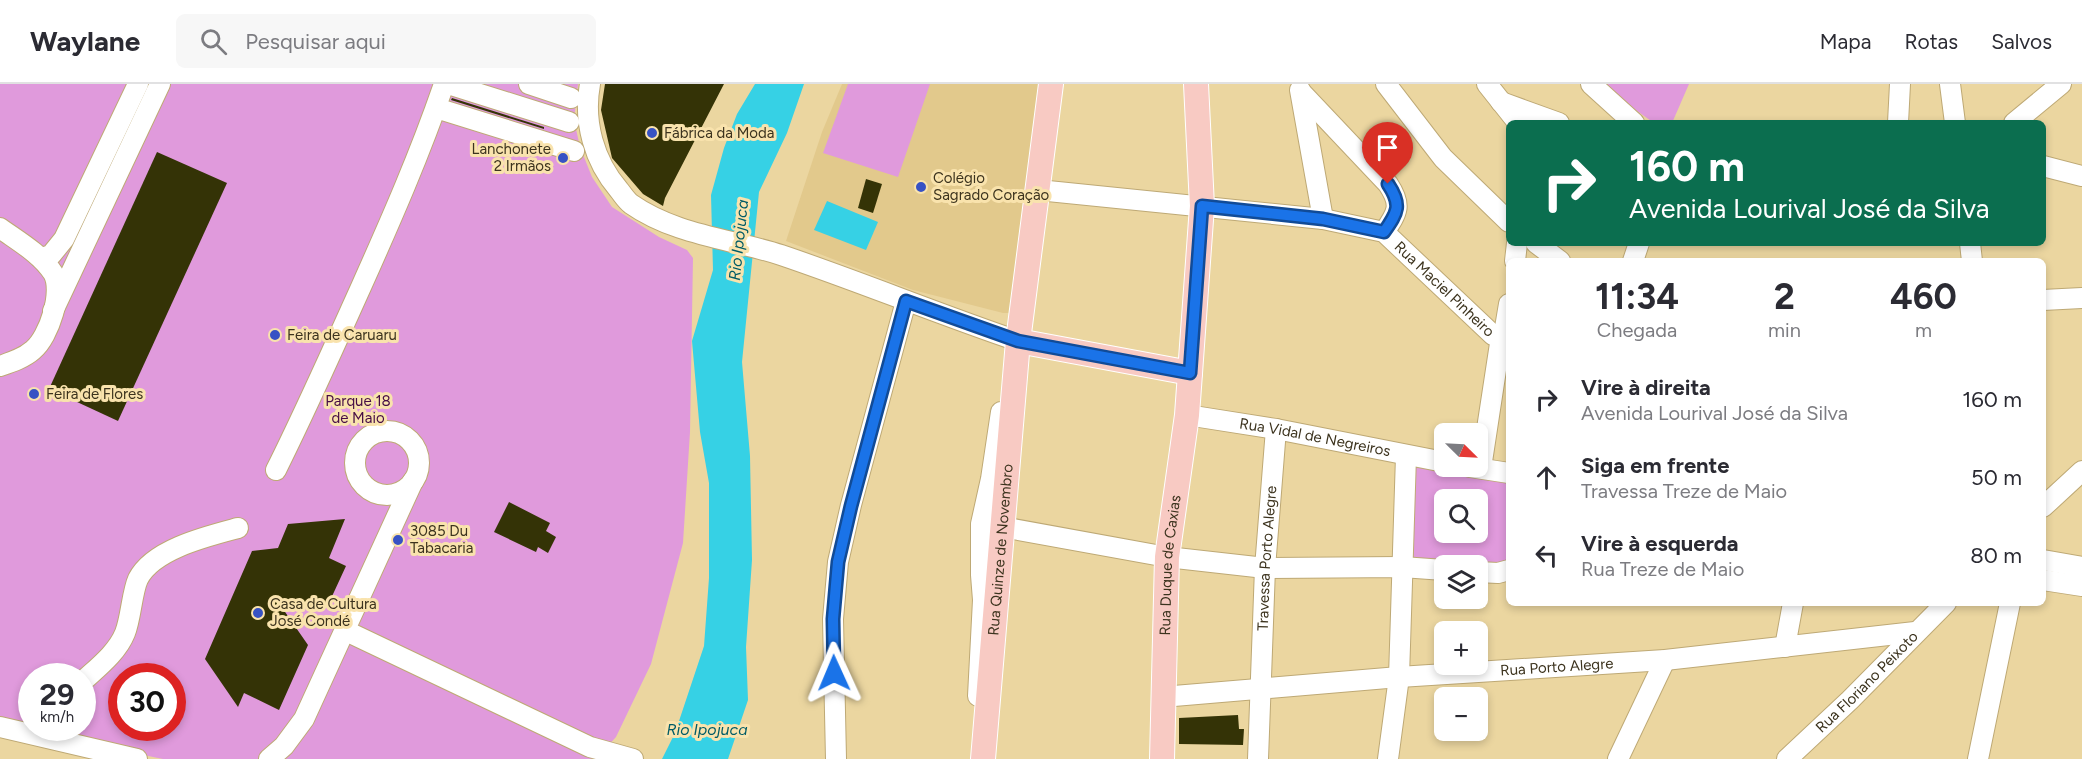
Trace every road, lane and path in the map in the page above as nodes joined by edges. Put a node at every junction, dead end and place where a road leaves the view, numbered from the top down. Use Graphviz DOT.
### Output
graph roads {
  1 [pos="138,84"];
  2 [pos="160,84"];
  3 [pos="446,84"];
  4 [pos="529,84"];
  5 [pos="590,84"];
  6 [pos="1051,84"];
  7 [pos="1196,84"];
  8 [pos="1386,84"];
  9 [pos="1487,84"];
  10 [pos="1591,84"];
  11 [pos="1900,84"];
  12 [pos="1950,84"];
  13 [pos="2061,84"];
  14 [pos="1300,88"];
  15 [pos="498,92"];
  16 [pos="572,98"];
  17 [pos="1501,102"];
  18 [pos="436,108"];
  19 [pos="1516,120"];
  20 [pos="1551,120"];
  21 [pos="1626,120"];
  22 [pos="1898,120"];
  23 [pos="1956,120"];
  24 [pos="2018,120"];
  25 [pos="569,123"];
  26 [pos="488,124"];
  27 [pos="574,151"];
  28 [pos="2046,167"];
  29 [pos="2082,176"];
  30 [pos="1038,190"];
  31 [pos="1202,206"];
  32 [pos="1323,219"];
  33 [pos="1506,219"];
  34 [pos="0,228"];
  35 [pos="1384,232"];
  36 [pos="1540,246"];
  37 [pos="41,258"];
  38 [pos="1556,258"];
  39 [pos="2082,298"];
  40 [pos="2046,300"];
  41 [pos="906,301"];
  42 [pos="53,311"];
  43 [pos="1506,322"];
  44 [pos="1501,337"];
  45 [pos="1014,340"];
  46 [pos="0,366"];
  47 [pos="1190,373"];
  48 [pos="1187,415"];
  49 [pos="1484,423"];
  50 [pos="1276,429"];
  51 [pos="1406,456"];
  52 [pos="1434,460"];
  53 [pos="1488,469"];
  54 [pos="276,470"];
  55 [pos="2082,471"];
  56 [pos="1506,472"];
  57 [pos="413,481"];
  58 [pos="2046,504"];
  59 [pos="1002,527"];
  60 [pos="238,528"];
  61 [pos="1167,557"];
  62 [pos="2046,561"];
  63 [pos="1402,567"];
  64 [pos="2082,567"];
  65 [pos="1265,568"];
  66 [pos="1434,569"];
  67 [pos="1506,569"];
  68 [pos="1488,572"];
  69 [pos="2046,580"];
  70 [pos="2082,586"];
  71 [pos="1792,606"];
  72 [pos="1943,606"];
  73 [pos="2009,606"];
  74 [pos="346,631"];
  75 [pos="1915,632"];
  76 [pos="1785,647"];
  77 [pos="1665,660"];
  78 [pos="96,668"];
  79 [pos="1399,677"];
  80 [pos="1261,688"];
  81 [pos="1162,697"];
  82 [pos="0,727"];
  83 [pos="18,730"];
  84 [pos="70,741"];
  85 [pos="137,759"];
  86 [pos="269,759"];
  87 [pos="633,759"];
  88 [pos="836,759"];
  89 [pos="975,759"];
  90 [pos="983,759"];
  91 [pos="1162,759"];
  92 [pos="1258,759"];
  93 [pos="1388,759"];
  94 [pos="1618,759"];
  95 [pos="1787,759"];
  96 [pos="1978,759"];
  1 -- 37 [label="street"];
  2 -- 42 [label="street"];
  3 -- 15 [label="street"];
  3 -- 18 [label="street"];
  4 -- 16 [label="street"];
  5 -- 41 [label="street"];
  6 -- 30 [label="main road, Rua Quinze de Novembro"];
  7 -- 31 [label="main road, Rua Duque de Caxias"];
  8 -- 33 [label="street"];
  9 -- 17 [label="street"];
  10 -- 21 [label="street"];
  11 -- 22 [label="street"];
  12 -- 23 [label="street"];
  13 -- 24 [label="street"];
  14 -- 32 [label="street"];
  14 -- 35 [label="street"];
  15 -- 25 [label="street"];
  15 -- 26 [label="street"];
  17 -- 19 [label="street"];
  17 -- 20 [label="street"];
  18 -- 26 [label="street"];
  18 -- 54 [label="street"];
  26 -- 27 [label="street"];
  28 -- 29 [label="street"];
  30 -- 31 [label="street, Rua Maciel Pinheiro"];
  30 -- 45 [label="main road, Rua Quinze de Novembro"];
  31 -- 32 [label="street, Rua Maciel Pinheiro"];
  31 -- 47 [label="main road, Rua Duque de Caxias"];
  32 -- 35 [label="street, Rua Maciel Pinheiro"];
  34 -- 37 [label="street"];
  35 -- 44 [label="street, Rua Maciel Pinheiro"];
  36 -- 38 [label="street"];
  37 -- 42 [label="street"];
  39 -- 40 [label="street"];
  41 -- 45 [label="street"];
  41 -- 88 [label="street"];
  42 -- 46 [label="street"];
  43 -- 44 [label="street"];
  44 -- 49 [label="street"];
  45 -- 47 [label="main road"];
  45 -- 59 [label="main road, Rua Quinze de Novembro"];
  45 -- 89 [label="street"];
  47 -- 48 [label="main road, Rua Duque de Caxias"];
  48 -- 50 [label="street, Rua Vidal de Negreiros"];
  48 -- 61 [label="main road, Rua Duque de Caxias"];
  50 -- 51 [label="street, Rua Vidal de Negreiros"];
  50 -- 65 [label="street, Travessa Porto Alegre"];
  51 -- 52 [label="street, Rua Vidal de Negreiros"];
  51 -- 63 [label="street"];
  53 -- 56 [label="street"];
  55 -- 58 [label="street"];
  57 -- 74 [label="street"];
  59 -- 61 [label="street"];
  59 -- 90 [label="main road, Rua Quinze de Novembro"];
  60 -- 78 [label="street"];
  61 -- 65 [label="street"];
  61 -- 81 [label="main road, Rua Duque de Caxias"];
  62 -- 64 [label="street"];
  63 -- 65 [label="street"];
  63 -- 66 [label="street"];
  63 -- 79 [label="street"];
  65 -- 80 [label="street, Travessa Porto Alegre"];
  67 -- 68 [label="street"];
  69 -- 70 [label="street"];
  71 -- 76 [label="street"];
  72 -- 75 [label="street, Rua Floriano Peixoto"];
  73 -- 96 [label="street"];
  74 -- 86 [label="street"];
  74 -- 87 [label="street"];
  75 -- 76 [label="street, Rua Porto Alegre"];
  75 -- 95 [label="street, Rua Floriano Peixoto"];
  76 -- 77 [label="street, Rua Porto Alegre"];
  77 -- 79 [label="street, Rua Porto Alegre"];
  77 -- 94 [label="street"];
  79 -- 80 [label="street, Rua Porto Alegre"];
  79 -- 93 [label="street"];
  80 -- 81 [label="street, Rua Porto Alegre"];
  80 -- 92 [label="street, Travessa Porto Alegre"];
  81 -- 91 [label="main road, Rua Duque de Caxias"];
  82 -- 83 [label="street"];
  84 -- 85 [label="street"];
}
